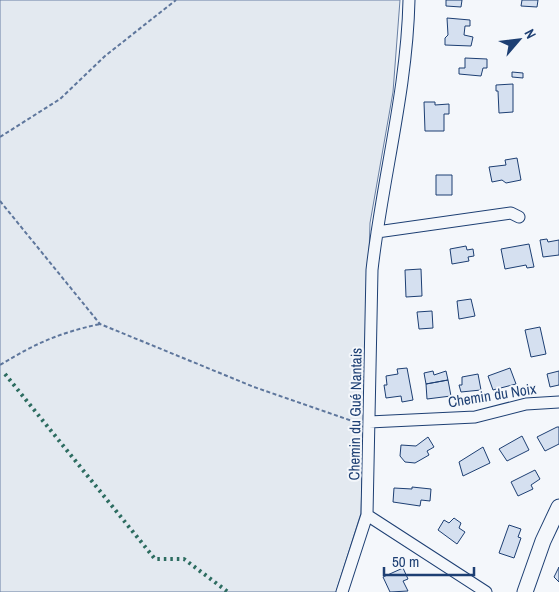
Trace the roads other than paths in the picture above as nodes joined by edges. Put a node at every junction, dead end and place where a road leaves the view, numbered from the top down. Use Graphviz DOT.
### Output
graph roads {
  1 [pos="409,0"];
  2 [pos="518,217"];
  3 [pos="376,232"];
  4 [pos="559,402"];
  5 [pos="369,424"];
  6 [pos="559,507"];
  7 [pos="368,515"];
  8 [pos="342,592"];
  9 [pos="486,592"];
  10 [pos="525,592"];
  1 -- 3 [label="street, Chemin du Gué Nantais"];
  2 -- 3 [label="street"];
  3 -- 5 [label="street, Chemin du Gué Nantais"];
  4 -- 5 [label="street, Chemin du Noix"];
  5 -- 7 [label="street, Chemin du Gué Nantais"];
  6 -- 10 [label="street"];
  7 -- 8 [label="street, Chemin du Gué Nantais"];
  7 -- 9 [label="street"];
}
